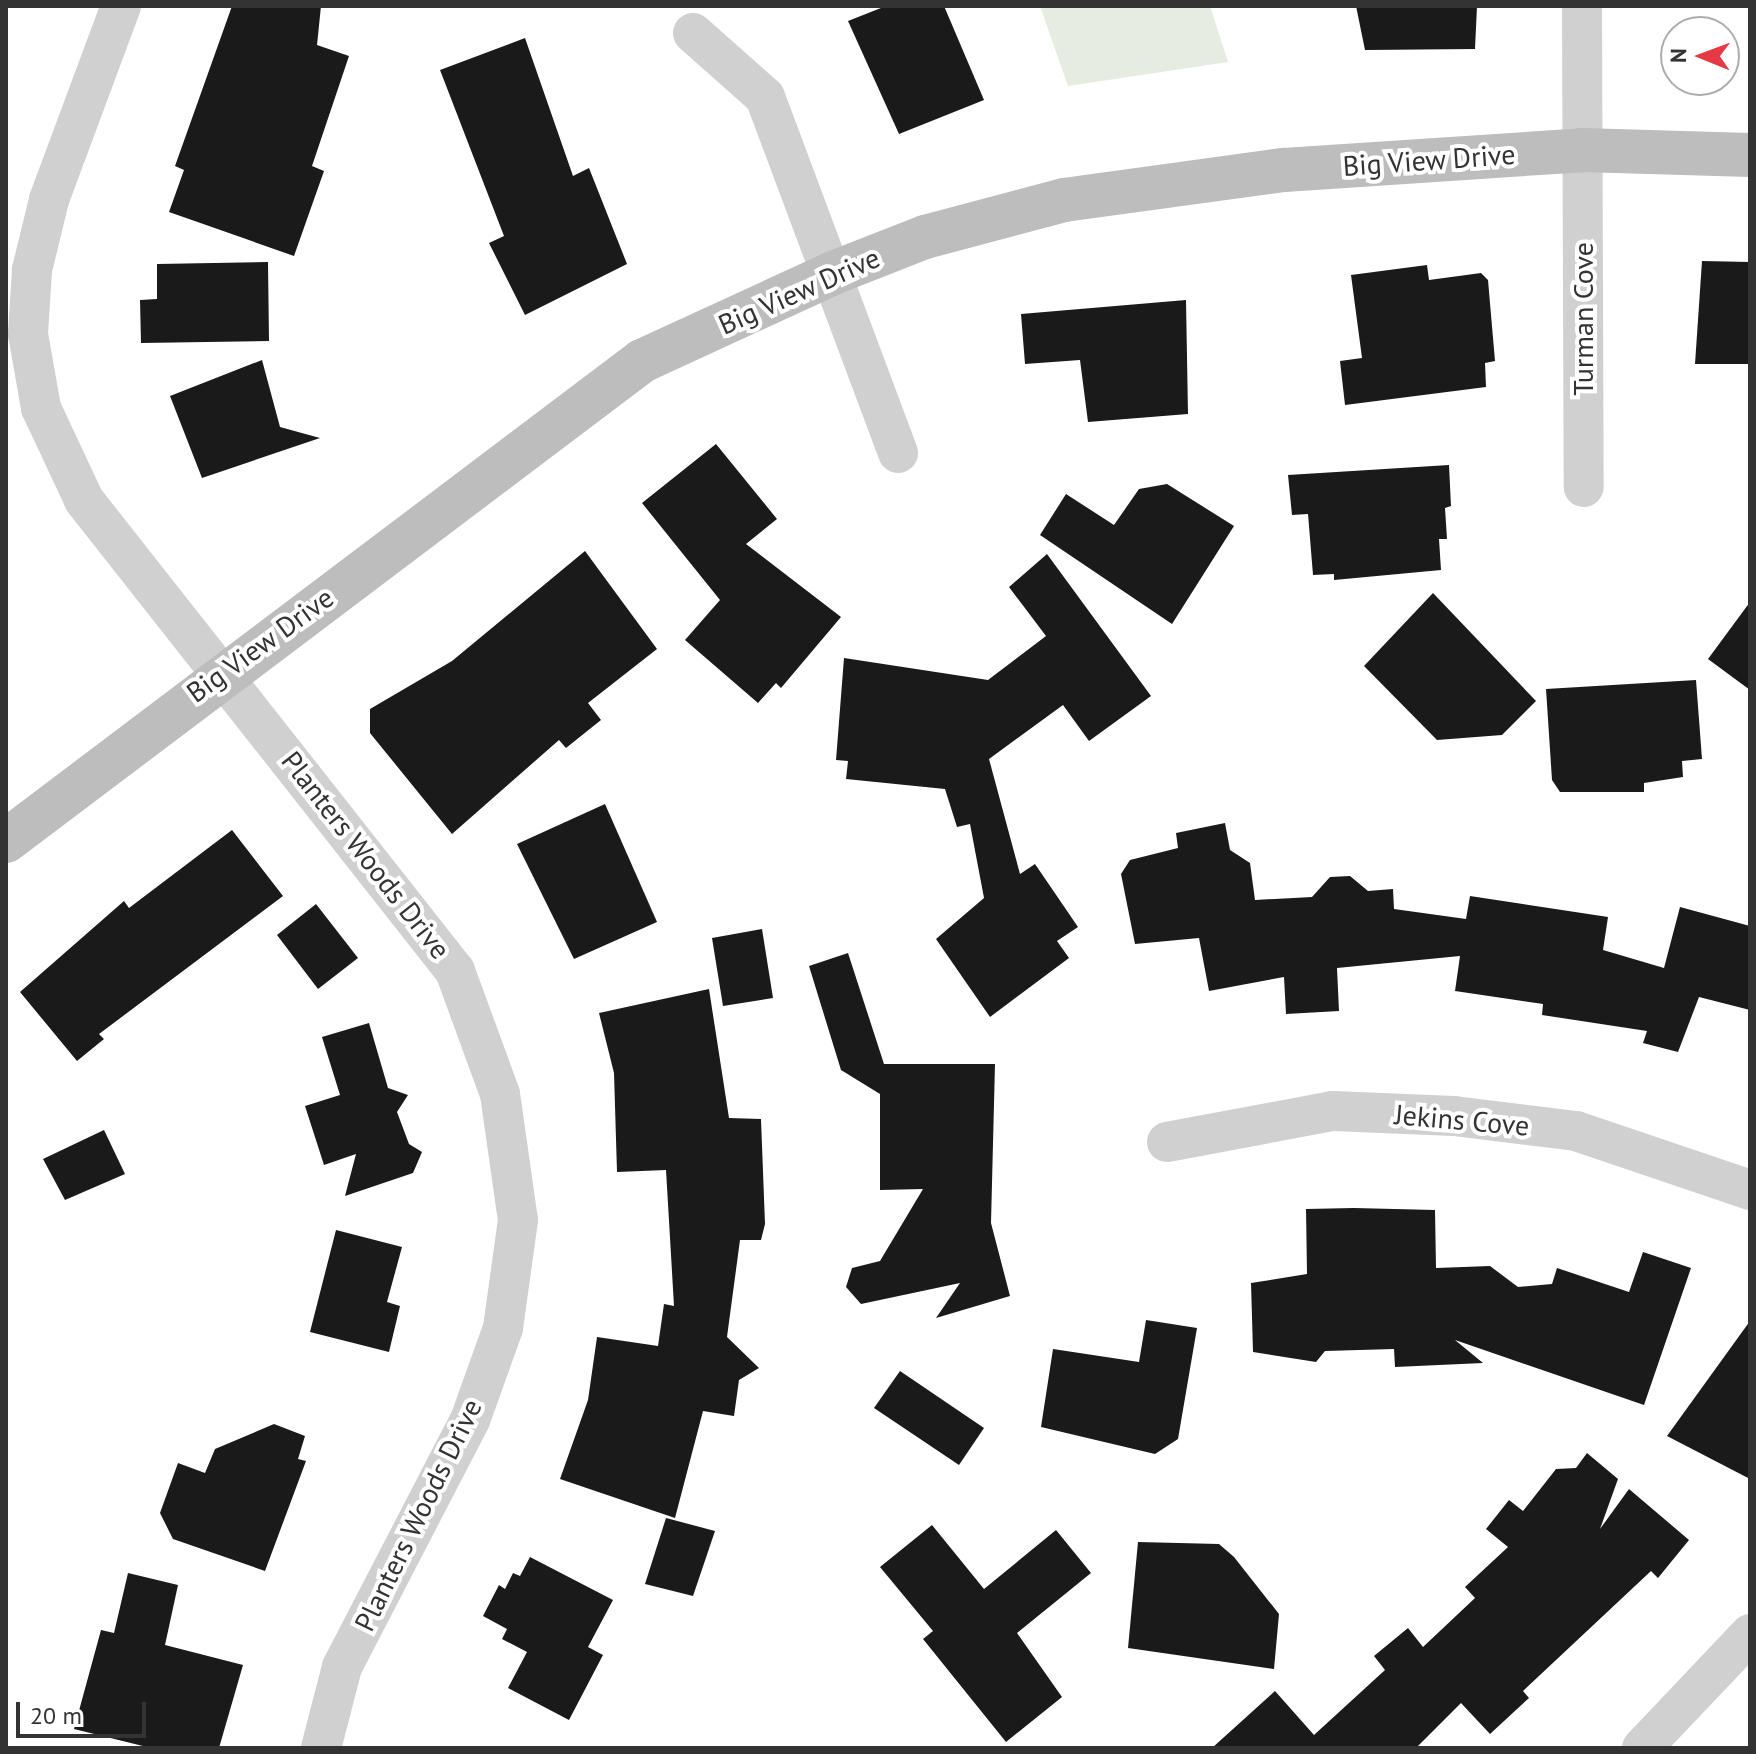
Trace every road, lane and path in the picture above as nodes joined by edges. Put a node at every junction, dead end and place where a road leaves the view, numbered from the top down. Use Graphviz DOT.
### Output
graph roads {
  1 [pos="121,6"];
  2 [pos="1582,6"];
  3 [pos="693,33"];
  4 [pos="1582,150"];
  5 [pos="1750,155"];
  6 [pos="833,273"];
  7 [pos="17,334"];
  8 [pos="898,453"];
  9 [pos="1584,487"];
  10 [pos="224,670"];
  11 [pos="6,841"];
  12 [pos="1167,1142"];
  13 [pos="1750,1190"];
  14 [pos="1750,1634"];
  15 [pos="321,1748"];
  16 [pos="1642,1748"];
  1 -- 7 [label="street, Planters Woods Drive"];
  2 -- 4 [label="street, Turman Cove"];
  3 -- 6 [label="street"];
  4 -- 5 [label="street, Big View Drive"];
  4 -- 6 [label="street, Big View Drive"];
  4 -- 9 [label="street, Turman Cove"];
  6 -- 8 [label="street"];
  6 -- 10 [label="street, Big View Drive"];
  7 -- 10 [label="street, Planters Woods Drive"];
  10 -- 11 [label="street, Big View Drive"];
  10 -- 15 [label="street, Planters Woods Drive"];
  12 -- 13 [label="street, Jekins Cove"];
  14 -- 16 [label="street"];
}
